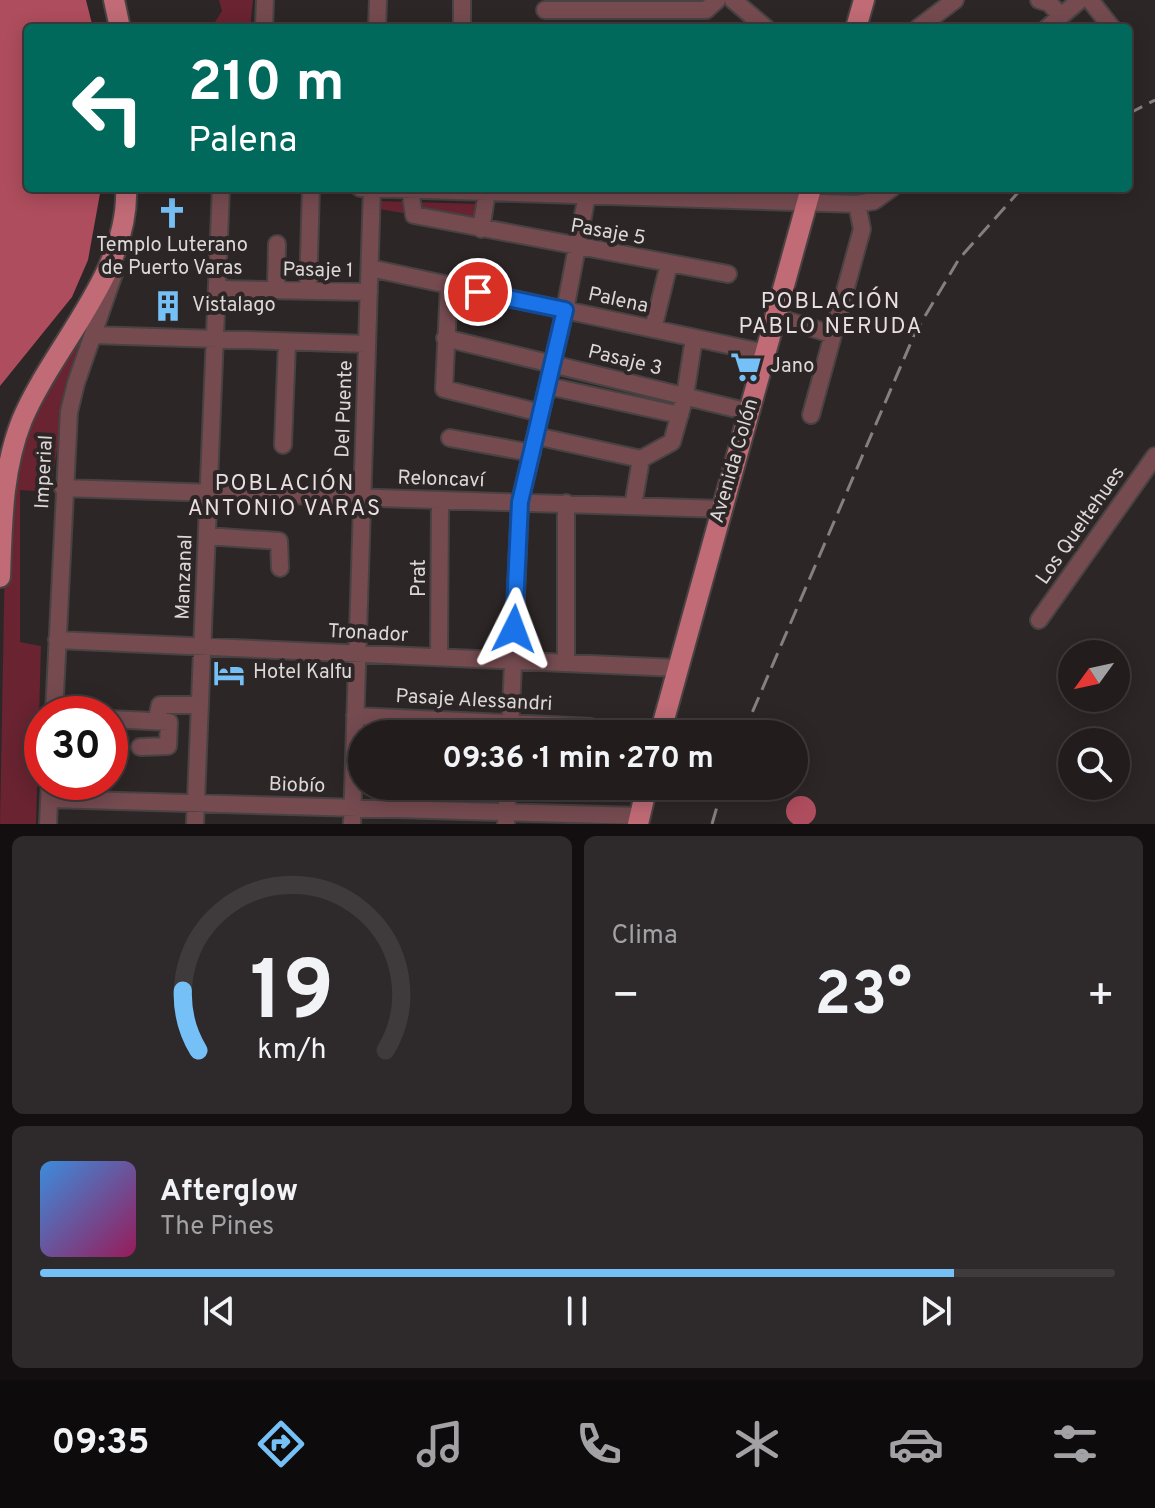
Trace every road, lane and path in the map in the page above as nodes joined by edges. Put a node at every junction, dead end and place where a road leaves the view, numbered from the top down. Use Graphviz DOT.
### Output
graph roads {
  1 [pos="117,0"];
  2 [pos="265,0"];
  3 [pos="378,0"];
  4 [pos="462,0"];
  5 [pos="733,0"];
  6 [pos="864,0"];
  7 [pos="955,0"];
  8 [pos="1039,0"];
  9 [pos="1080,0"];
  10 [pos="1090,0"];
  11 [pos="544,5"];
  12 [pos="711,5"];
  13 [pos="619,10"];
  14 [pos="1061,16"];
  15 [pos="120,24"];
  16 [pos="264,24"];
  17 [pos="377,24"];
  18 [pos="462,24"];
  19 [pos="618,24"];
  20 [pos="761,24"];
  21 [pos="857,24"];
  22 [pos="923,24"];
  23 [pos="1052,24"];
  24 [pos="1109,24"];
  25 [pos="221,192"];
  26 [pos="311,192"];
  27 [pos="372,192"];
  28 [pos="410,192"];
  29 [pos="487,192"];
  30 [pos="565,192"];
  31 [pos="886,192"];
  32 [pos="596,193"];
  33 [pos="692,193"];
  34 [pos="809,195"];
  35 [pos="857,204"];
  36 [pos="125,209"];
  37 [pos="481,229"];
  38 [pos="277,244"];
  39 [pos="576,247"];
  40 [pos="669,264"];
  41 [pos="370,268"];
  42 [pos="728,274"];
  43 [pos="449,286"];
  44 [pos="217,289"];
  45 [pos="276,290"];
  46 [pos="308,291"];
  47 [pos="369,292"];
  48 [pos="565,310"];
  49 [pos="776,317"];
  50 [pos="653,329"];
  51 [pos="831,334"];
  52 [pos="93,335"];
  53 [pos="445,338"];
  54 [pos="694,338"];
  55 [pos="215,341"];
  56 [pos="287,343"];
  57 [pos="367,344"];
  58 [pos="765,353"];
  59 [pos="553,364"];
  60 [pos="548,386"];
  61 [pos="685,396"];
  62 [pos="749,412"];
  63 [pos="541,413"];
  64 [pos="680,415"];
  65 [pos="811,415"];
  66 [pos="536,436"];
  67 [pos="450,438"];
  68 [pos="283,445"];
  69 [pos="532,453"];
  70 [pos="1155,456"];
  71 [pos="641,459"];
  72 [pos="63,488"];
  73 [pos="209,493"];
  74 [pos="362,498"];
  75 [pos="440,500"];
  76 [pos="520,502"];
  77 [pos="566,503"];
  78 [pos="633,506"];
  79 [pos="722,509"];
  80 [pos="207,536"];
  81 [pos="280,568"];
  82 [pos="0,577"];
  83 [pos="1039,620"];
  84 [pos="57,640"];
  85 [pos="202,646"];
  86 [pos="357,653"];
  87 [pos="439,657"];
  88 [pos="513,661"];
  89 [pos="566,662"];
  90 [pos="677,668"];
  91 [pos="55,696"];
  92 [pos="200,705"];
  93 [pos="355,716"];
  94 [pos="128,719"];
  95 [pos="157,719"];
  96 [pos="403,720"];
  97 [pos="510,720"];
  98 [pos="664,720"];
  99 [pos="140,747"];
  100 [pos="128,797"];
  101 [pos="49,800"];
  102 [pos="644,800"];
  103 [pos="196,803"];
  104 [pos="352,816"];
  105 [pos="506,818"];
  106 [pos="639,820"];
  107 [pos="48,824"];
  108 [pos="195,824"];
  1 -- 15 [label="main road"];
  2 -- 16 [label="street"];
  3 -- 17 [label="street"];
  4 -- 18 [label="street"];
  5 -- 20 [label="street"];
  6 -- 21 [label="main road"];
  7 -- 22 [label="street"];
  8 -- 14 [label="street"];
  9 -- 14 [label="street"];
  10 -- 24 [label="street"];
  11 -- 13 [label="street"];
  12 -- 13 [label="street"];
  13 -- 19 [label="street"];
  14 -- 23 [label="street"];
  25 -- 44 [label="street, Manzanal"];
  26 -- 46 [label="street"];
  27 -- 41 [label="street, Del Puente"];
  28 -- 37 [label="street, Pasaje 5"];
  29 -- 37 [label="street"];
  30 -- 32 [label="street"];
  31 -- 35 [label="street"];
  32 -- 33 [label="street"];
  32 -- 39 [label="street"];
  33 -- 34 [label="street"];
  34 -- 35 [label="street"];
  34 -- 49 [label="main road, Avenida Colón"];
  35 -- 51 [label="street"];
  36 -- 52 [label="street, Imperial"];
  36 -- 82 [label="main road"];
  37 -- 39 [label="street, Pasaje 5"];
  38 -- 45 [label="street"];
  39 -- 40 [label="street, Pasaje 5"];
  39 -- 48 [label="street"];
  40 -- 42 [label="street, Pasaje 5"];
  40 -- 50 [label="street"];
  41 -- 43 [label="street, Palena"];
  41 -- 47 [label="street, Del Puente"];
  43 -- 48 [label="street, Palena"];
  43 -- 53 [label="street"];
  44 -- 45 [label="street, Pasaje 1"];
  44 -- 55 [label="street, Manzanal"];
  45 -- 46 [label="street, Pasaje 1"];
  46 -- 47 [label="street, Pasaje 1"];
  47 -- 57 [label="street, Del Puente"];
  48 -- 50 [label="street, Palena"];
  48 -- 59 [label="street"];
  49 -- 51 [label="street"];
  49 -- 58 [label="main road, Avenida Colón"];
  50 -- 54 [label="street, Palena"];
  51 -- 65 [label="street"];
  52 -- 55 [label="street"];
  52 -- 72 [label="street, Imperial"];
  53 -- 59 [label="street, Pasaje 3"];
  53 -- 63 [label="street"];
  54 -- 58 [label="street, Palena"];
  54 -- 61 [label="street"];
  55 -- 56 [label="street"];
  55 -- 73 [label="street, Manzanal"];
  56 -- 57 [label="street"];
  56 -- 68 [label="street"];
  57 -- 74 [label="street, Del Puente"];
  58 -- 62 [label="main road, Avenida Colón"];
  59 -- 60 [label="street"];
  59 -- 61 [label="street, Pasaje 3"];
  60 -- 63 [label="street"];
  60 -- 64 [label="street"];
  61 -- 62 [label="street, Pasaje 3"];
  61 -- 64 [label="street"];
  62 -- 79 [label="main road, Avenida Colón"];
  63 -- 66 [label="street"];
  64 -- 71 [label="street"];
  66 -- 69 [label="street"];
  66 -- 71 [label="street"];
  67 -- 69 [label="street"];
  69 -- 76 [label="street"];
  70 -- 83 [label="street, Los Queltehues"];
  71 -- 78 [label="street"];
  72 -- 73 [label="street, Reloncaví"];
  72 -- 84 [label="street, Imperial"];
  73 -- 74 [label="street, Reloncaví"];
  73 -- 80 [label="street, Manzanal"];
  74 -- 75 [label="street, Reloncaví"];
  74 -- 86 [label="street, Del Puente"];
  75 -- 76 [label="street, Reloncaví"];
  75 -- 87 [label="street, Prat"];
  76 -- 77 [label="street, Reloncaví"];
  76 -- 88 [label="street"];
  77 -- 78 [label="street, Reloncaví"];
  77 -- 89 [label="street"];
  78 -- 79 [label="street, Reloncaví"];
  79 -- 90 [label="main road, Avenida Colón"];
  80 -- 81 [label="street"];
  80 -- 85 [label="street, Manzanal"];
  84 -- 85 [label="street, Tronador"];
  84 -- 91 [label="street, Imperial"];
  85 -- 86 [label="street, Tronador"];
  85 -- 92 [label="street, Manzanal"];
  86 -- 87 [label="street, Tronador"];
  86 -- 93 [label="street, Del Puente"];
  87 -- 88 [label="street, Tronador"];
  88 -- 89 [label="street, Tronador"];
  88 -- 97 [label="street"];
  89 -- 90 [label="street, Tronador"];
  90 -- 98 [label="main road, Avenida Colón"];
  92 -- 95 [label="street"];
  92 -- 103 [label="street, Manzanal"];
  93 -- 96 [label="street, Pasaje Alessandri"];
  93 -- 104 [label="street, Del Puente"];
  94 -- 95 [label="street"];
  95 -- 99 [label="street"];
  100 -- 103 [label="street, Biobío"];
  101 -- 107 [label="street"];
  102 -- 106 [label="main road"];
  103 -- 104 [label="street, Biobío"];
  103 -- 108 [label="street, Manzanal"];
  104 -- 105 [label="street, Biobío"];
  105 -- 106 [label="street, Biobío"];
}
